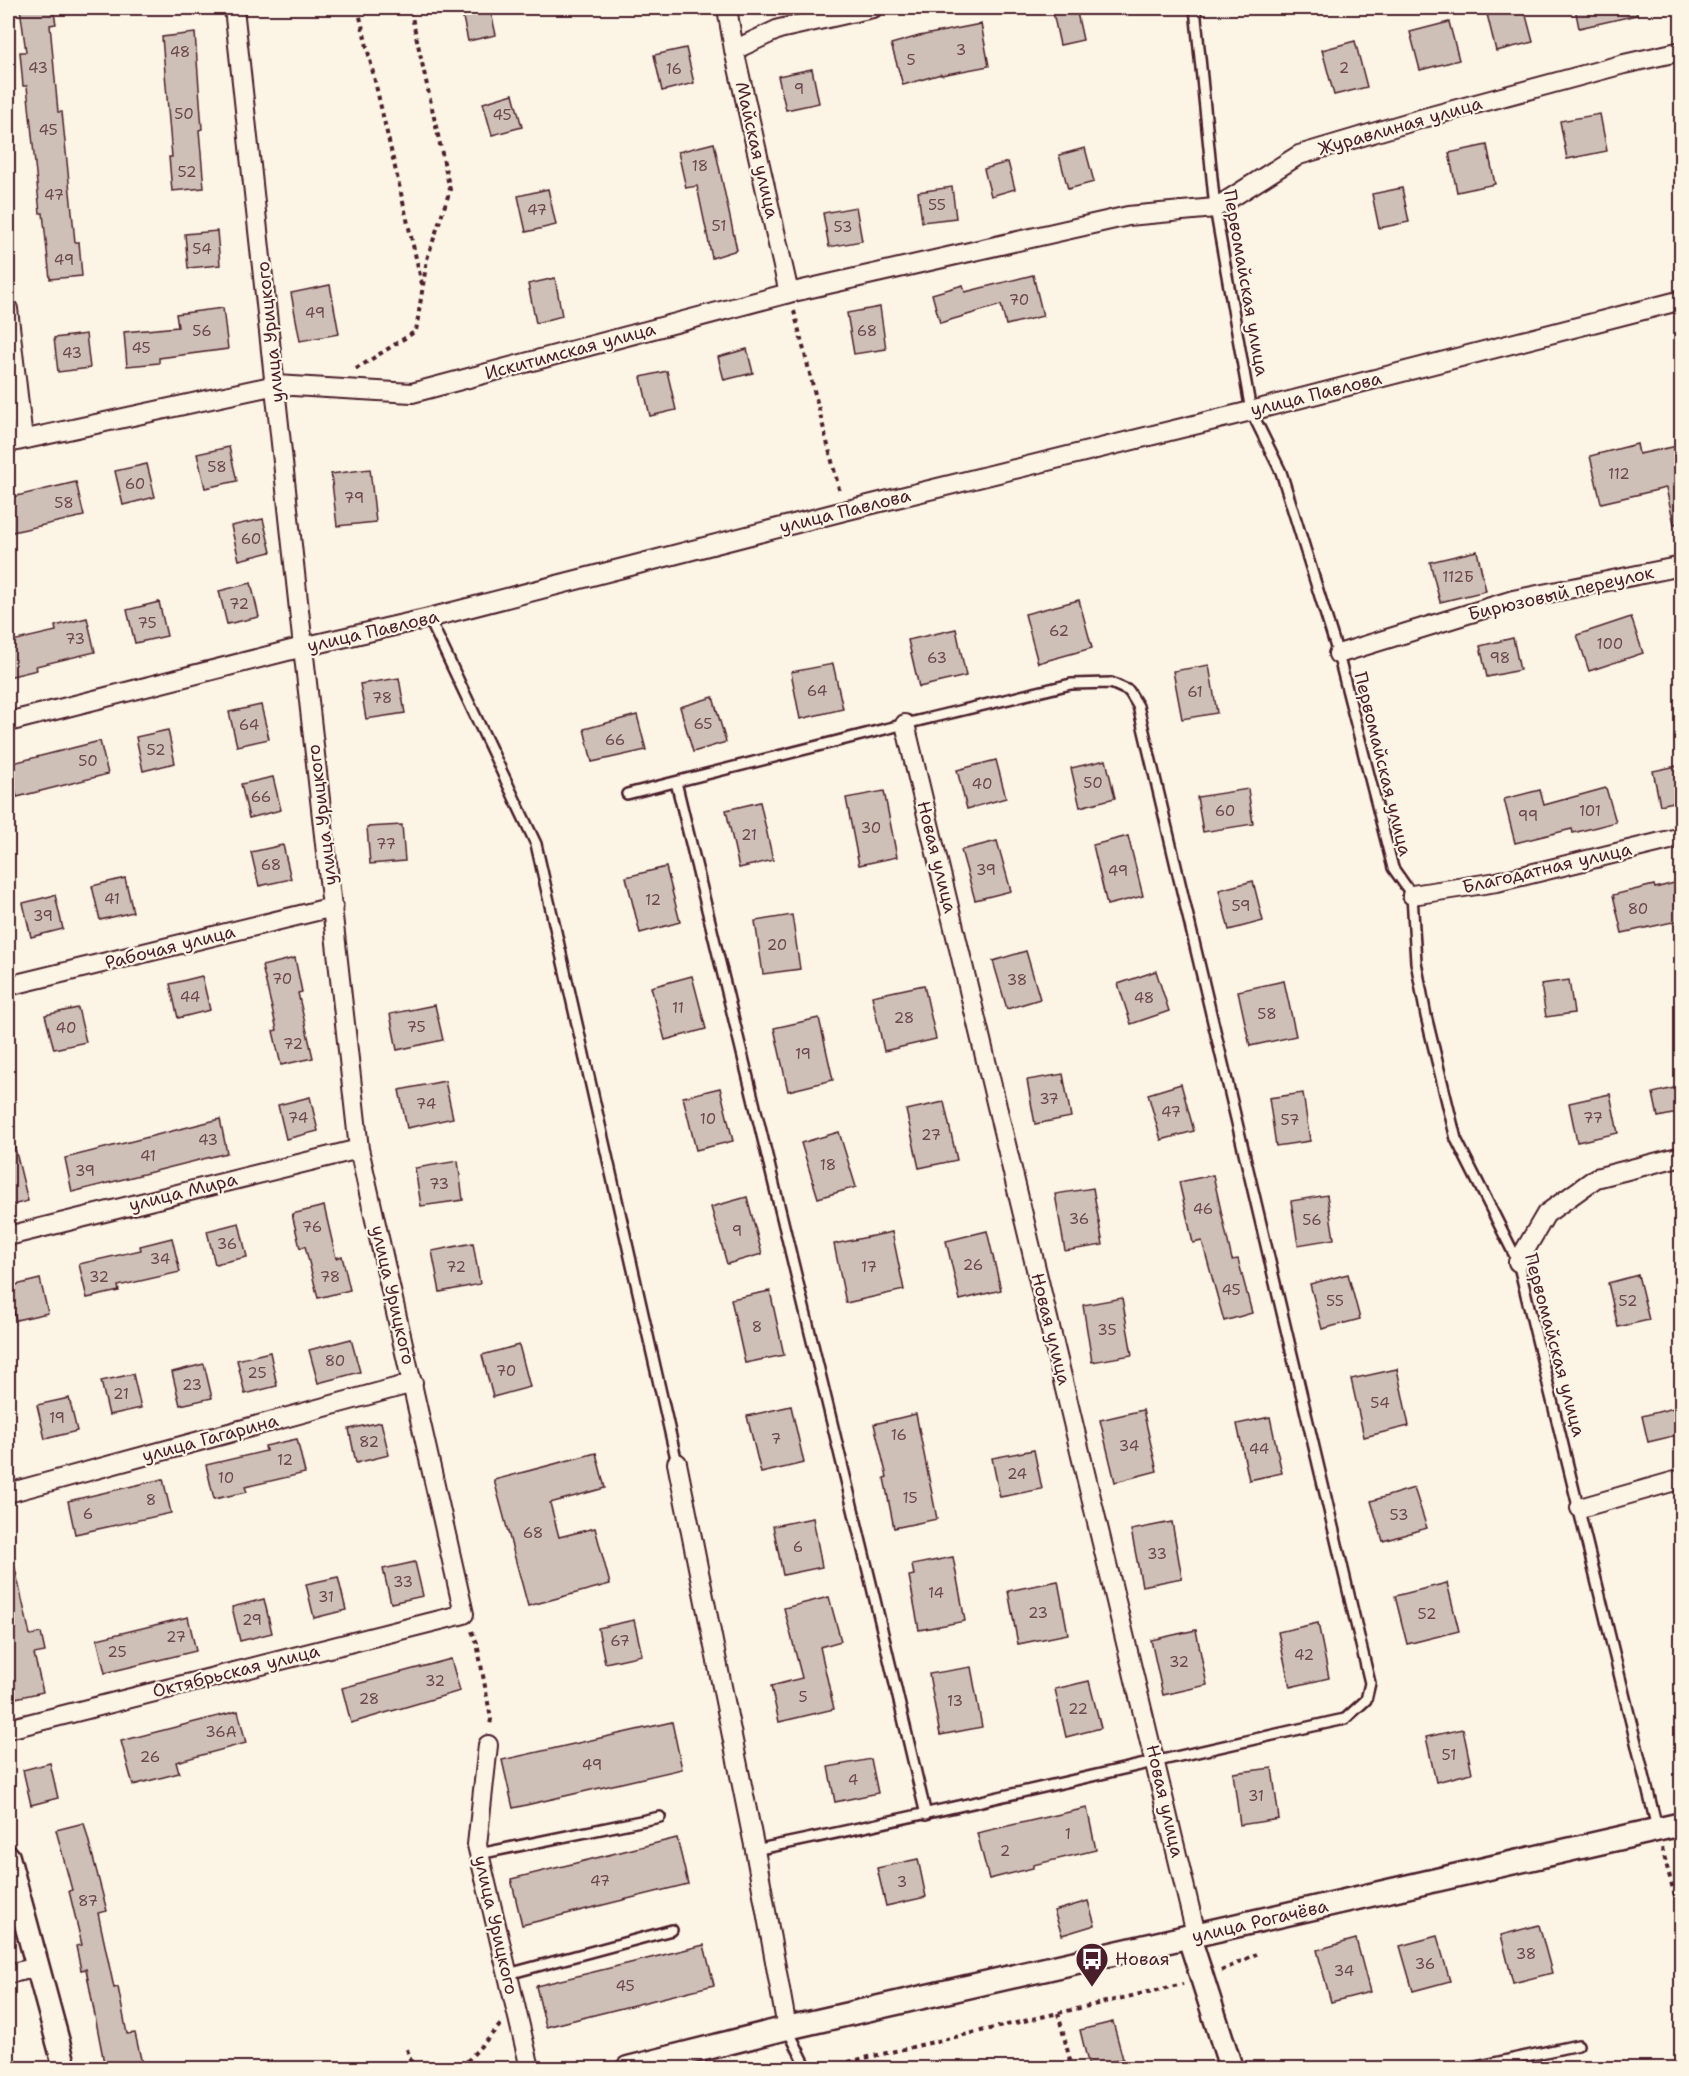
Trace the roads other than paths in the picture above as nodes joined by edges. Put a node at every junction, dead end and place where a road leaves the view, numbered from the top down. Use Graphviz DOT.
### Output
graph roads {
  1 [pos="234,8"];
  2 [pos="727,8"];
  3 [pos="873,8"];
  4 [pos="1195,8"];
  5 [pos="734,50"];
  6 [pos="1682,51"];
  7 [pos="1215,208"];
  8 [pos="1128,216"];
  9 [pos="789,292"];
  10 [pos="1682,300"];
  11 [pos="8,309"];
  12 [pos="276,385"];
  13 [pos="1251,411"];
  14 [pos="15,441"];
  15 [pos="1682,566"];
  16 [pos="429,618"];
  17 [pos="303,647"];
  18 [pos="1338,654"];
  19 [pos="8,722"];
  20 [pos="905,724"];
  21 [pos="676,782"];
  22 [pos="627,794"];
  23 [pos="1682,837"];
  24 [pos="1412,895"];
  25 [pos="333,907"];
  26 [pos="8,986"];
  27 [pos="359,1149"];
  28 [pos="1682,1156"];
  29 [pos="8,1236"];
  30 [pos="1518,1262"];
  31 [pos="413,1383"];
  32 [pos="677,1463"];
  33 [pos="1682,1479"];
  34 [pos="8,1493"];
  35 [pos="1580,1508"];
  36 [pos="464,1614"];
  37 [pos="8,1729"];
  38 [pos="488,1745"];
  39 [pos="1155,1761"];
  40 [pos="926,1815"];
  41 [pos="660,1817"];
  42 [pos="1682,1824"];
  43 [pos="1658,1830"];
  44 [pos="755,1850"];
  45 [pos="479,1854"];
  46 [pos="8,1857"];
  47 [pos="672,1930"];
  48 [pos="1193,1936"];
  49 [pos="38,1967"];
  50 [pos="8,1974"];
  51 [pos="508,1974"];
  52 [pos="787,2028"];
  53 [pos="1578,2045"];
  54 [pos="65,2068"];
  55 [pos="530,2068"];
  56 [pos="628,2068"];
  57 [pos="807,2068"];
  58 [pos="1231,2068"];
  59 [pos="1471,2068"];
  1 -- 12 [label="street, улица Урицкого"];
  2 -- 5 [label="street, Майская улица"];
  3 -- 5 [label="street"];
  4 -- 7 [label="lane, Первомайская улица"];
  5 -- 9 [label="street, Майская улица"];
  6 -- 7 [label="street, Журавлиная улица"];
  7 -- 8 [label="street, Журавлиная улица"];
  7 -- 13 [label="lane, Первомайская улица"];
  8 -- 9 [label="street, Искитимская улица"];
  9 -- 12 [label="street, Искитимская улица"];
  10 -- 13 [label="street, улица Павлова"];
  11 -- 14 [label="street"];
  12 -- 14 [label="street, Искитимская улица"];
  12 -- 17 [label="street, улица Урицкого"];
  13 -- 16 [label="street, улица Павлова"];
  13 -- 18 [label="lane, Первомайская улица"];
  15 -- 18 [label="street, Бирюзовый переулок"];
  16 -- 17 [label="street, улица Павлова"];
  16 -- 32 [label="lane"];
  17 -- 19 [label="street, улица Павлова"];
  17 -- 25 [label="street, улица Урицкого"];
  18 -- 24 [label="lane, Первомайская улица"];
  20 -- 21 [label="lane"];
  20 -- 39 [label="street, Новая улица"];
  20 -- 39 [label="lane"];
  21 -- 22 [label="lane"];
  21 -- 40 [label="lane"];
  23 -- 24 [label="street, Благодатная улица"];
  24 -- 30 [label="lane, Первомайская улица"];
  25 -- 26 [label="street, Рабочая улица"];
  25 -- 27 [label="street, улица Урицкого"];
  27 -- 29 [label="street, улица Мира"];
  27 -- 31 [label="street, улица Урицкого"];
  28 -- 30 [label="street"];
  30 -- 35 [label="lane, Первомайская улица"];
  31 -- 34 [label="street, улица Гагарина"];
  31 -- 36 [label="street, улица Урицкого"];
  32 -- 44 [label="street"];
  33 -- 35 [label="street"];
  35 -- 43 [label="lane, Первомайская улица"];
  36 -- 37 [label="street, Октябрьская улица"];
  38 -- 45 [label="street, улица Урицкого"];
  39 -- 40 [label="lane"];
  39 -- 48 [label="street, Новая улица"];
  40 -- 44 [label="lane"];
  41 -- 45 [label="lane"];
  42 -- 43 [label="street, улица Рогачёва"];
  43 -- 48 [label="street, улица Рогачёва"];
  44 -- 52 [label="street"];
  45 -- 51 [label="street, улица Урицкого"];
  46 -- 49 [label="street"];
  47 -- 51 [label="lane"];
  48 -- 52 [label="street, улица Рогачёва"];
  48 -- 58 [label="street"];
  49 -- 50 [label="street"];
  49 -- 54 [label="street"];
  51 -- 55 [label="street, улица Урицкого"];
  52 -- 56 [label="street, улица Рогачёва"];
  52 -- 57 [label="lane"];
  53 -- 59 [label="lane"];
}
